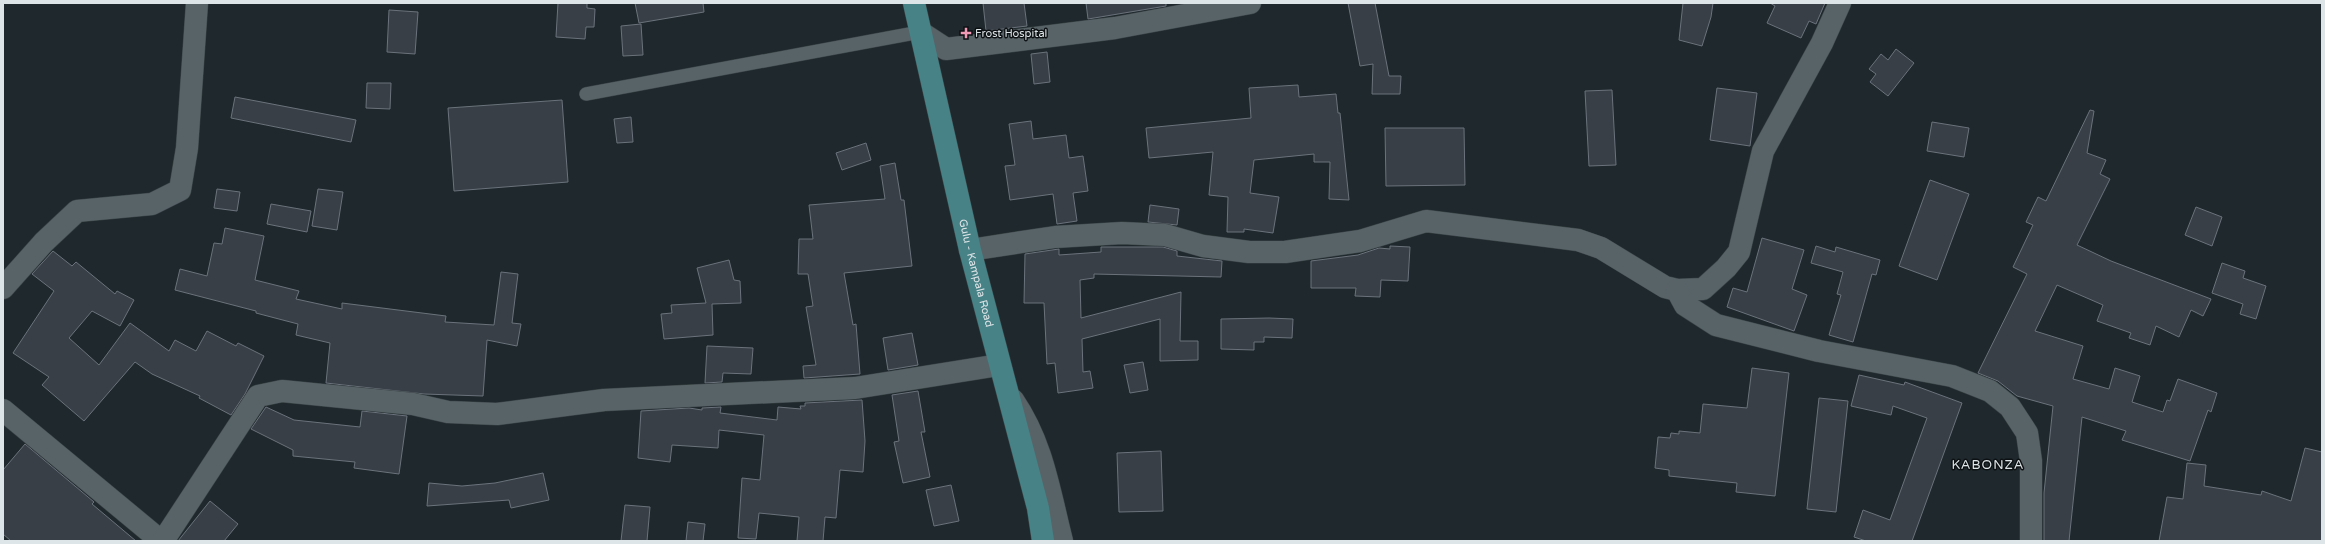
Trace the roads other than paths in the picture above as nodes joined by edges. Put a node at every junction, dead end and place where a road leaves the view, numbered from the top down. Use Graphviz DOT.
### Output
graph roads {
  1 [pos="197,3"];
  2 [pos="914,3"];
  3 [pos="1250,3"];
  4 [pos="1840,3"];
  5 [pos="920,32"];
  6 [pos="586,94"];
  7 [pos="970,250"];
  8 [pos="3,288"];
  9 [pos="1677,290"];
  10 [pos="999,365"];
  11 [pos="1006,391"];
  12 [pos="3,410"];
  13 [pos="162,541"];
  14 [pos="1043,541"];
  15 [pos="1062,541"];
  16 [pos="2031,541"];
  1 -- 8 [label="street"];
  2 -- 5 [label="main road, Gulu - Kampala Road"];
  3 -- 5 [label="street"];
  4 -- 9 [label="street"];
  5 -- 6 [label="lane"];
  5 -- 7 [label="main road, Gulu - Kampala Road"];
  7 -- 9 [label="street"];
  7 -- 10 [label="main road, Gulu - Kampala Road"];
  9 -- 16 [label="street"];
  10 -- 11 [label="main road, Gulu - Kampala Road"];
  10 -- 13 [label="street"];
  11 -- 14 [label="main road, Gulu - Kampala Road"];
  11 -- 15 [label="street"];
  12 -- 13 [label="street"];
}
